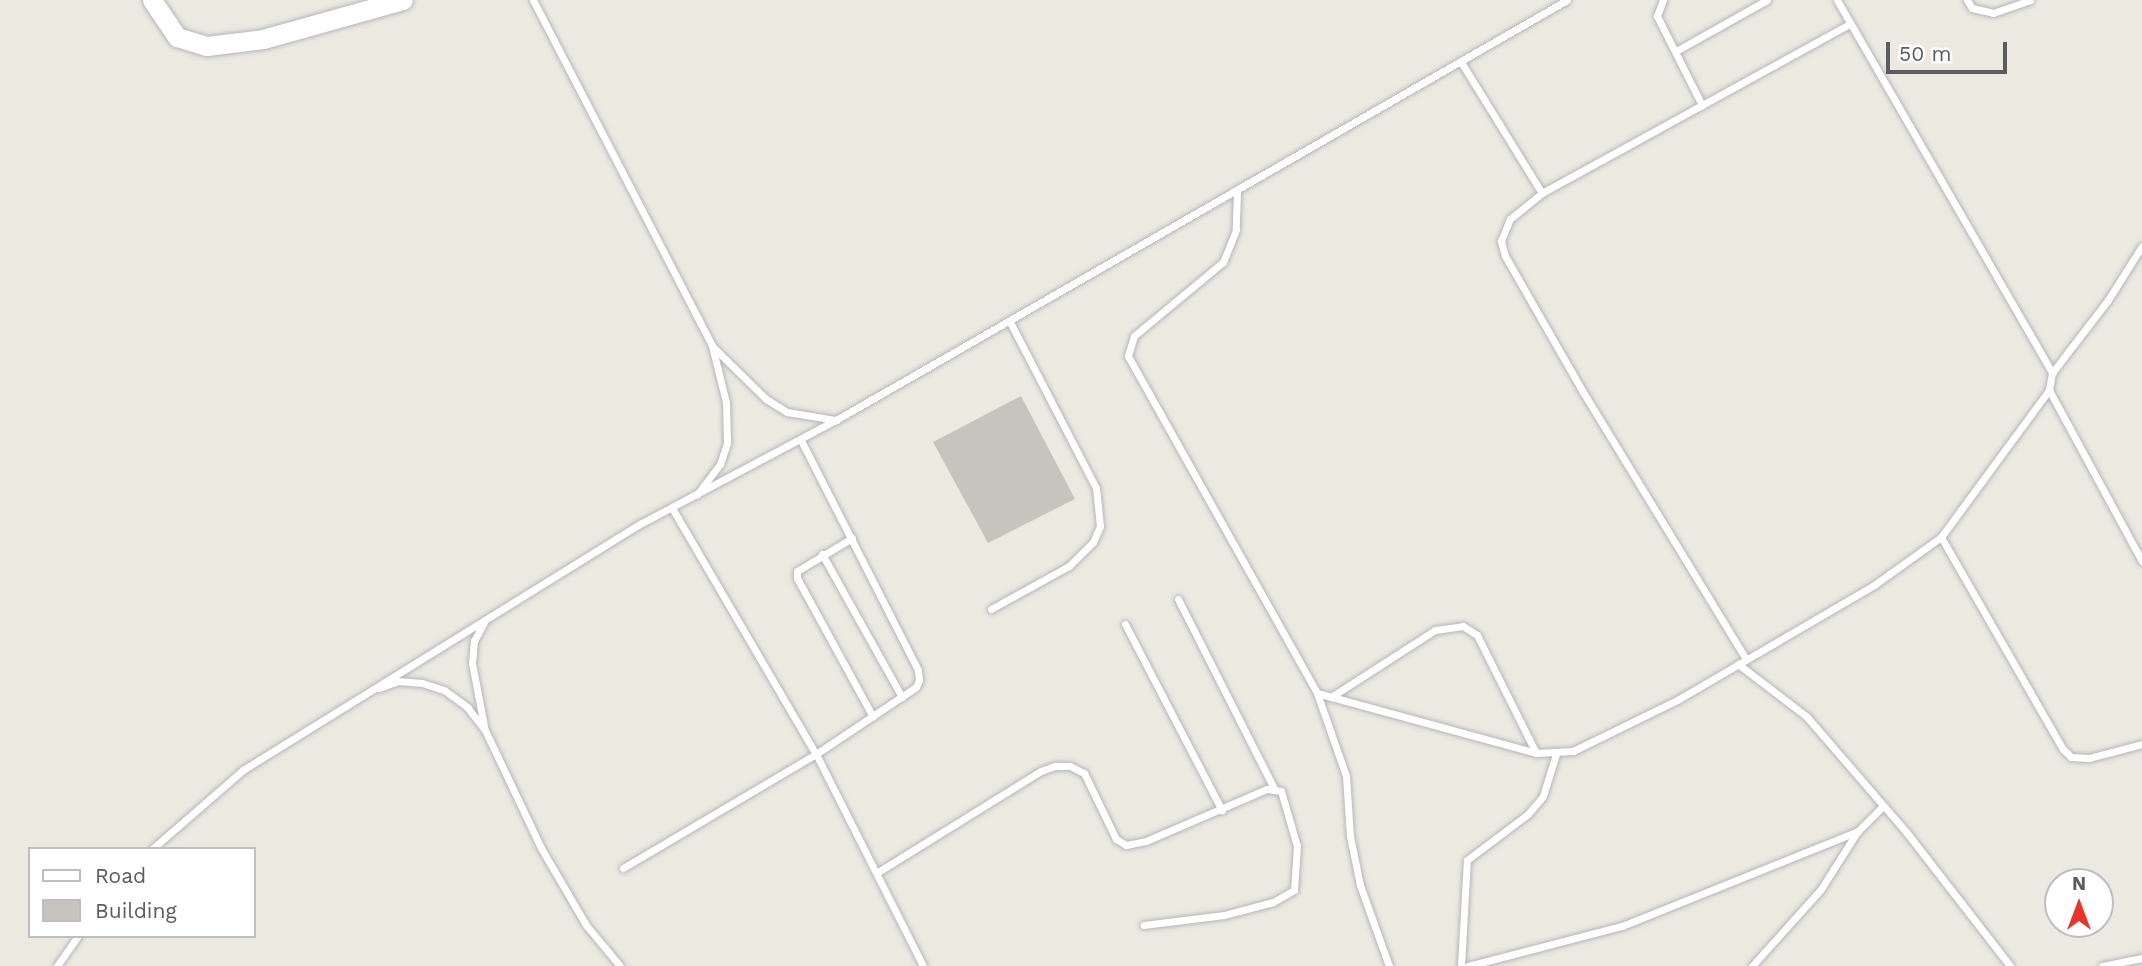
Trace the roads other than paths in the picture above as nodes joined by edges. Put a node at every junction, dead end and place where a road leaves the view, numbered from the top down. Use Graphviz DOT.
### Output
graph roads {
  1 [pos="152,0"];
  2 [pos="403,0"];
  3 [pos="533,0"];
  4 [pos="1567,0"];
  5 [pos="1663,0"];
  6 [pos="1767,0"];
  7 [pos="1837,0"];
  8 [pos="1967,0"];
  9 [pos="2030,0"];
  10 [pos="1850,24"];
  11 [pos="1676,51"];
  12 [pos="1461,62"];
  13 [pos="1702,105"];
  14 [pos="1237,192"];
  15 [pos="1542,193"];
  16 [pos="2142,246"];
  17 [pos="1010,322"];
  18 [pos="712,346"];
  19 [pos="2052,373"];
  20 [pos="2049,390"];
  21 [pos="836,420"];
  22 [pos="801,440"];
  23 [pos="695,497"];
  24 [pos="672,508"];
  25 [pos="1941,537"];
  26 [pos="852,538"];
  27 [pos="821,554"];
  28 [pos="2142,561"];
  29 [pos="1178,599"];
  30 [pos="500,608"];
  31 [pos="991,610"];
  32 [pos="1125,624"];
  33 [pos="1746,659"];
  34 [pos="1738,664"];
  35 [pos="367,692"];
  36 [pos="1317,694"];
  37 [pos="902,697"];
  38 [pos="1331,697"];
  39 [pos="873,717"];
  40 [pos="485,730"];
  41 [pos="2142,744"];
  42 [pos="1536,753"];
  43 [pos="816,754"];
  44 [pos="1556,754"];
  45 [pos="1274,788"];
  46 [pos="1883,806"];
  47 [pos="1222,810"];
  48 [pos="1858,831"];
  49 [pos="154,847"];
  50 [pos="623,868"];
  51 [pos="878,872"];
  52 [pos="1144,925"];
  53 [pos="77,938"];
  54 [pos="2142,958"];
  55 [pos="57,966"];
  56 [pos="621,966"];
  57 [pos="923,966"];
  58 [pos="1389,966"];
  59 [pos="1461,966"];
  60 [pos="1468,966"];
  61 [pos="1752,966"];
  62 [pos="2010,966"];
  63 [pos="2102,966"];
  1 -- 2 [label="street"];
  3 -- 18 [label="lane"];
  4 -- 12 [label="lane"];
  5 -- 11 [label="lane"];
  6 -- 11 [label="lane"];
  7 -- 10 [label="lane"];
  8 -- 9 [label="lane"];
  10 -- 13 [label="lane"];
  10 -- 19 [label="lane"];
  11 -- 13 [label="lane"];
  12 -- 14 [label="lane"];
  12 -- 15 [label="lane"];
  13 -- 15 [label="lane"];
  14 -- 17 [label="lane"];
  14 -- 36 [label="lane"];
  15 -- 33 [label="lane"];
  16 -- 19 [label="lane"];
  17 -- 21 [label="lane"];
  17 -- 31 [label="lane"];
  18 -- 21 [label="lane"];
  18 -- 23 [label="lane"];
  19 -- 20 [label="lane"];
  20 -- 25 [label="lane"];
  20 -- 28 [label="lane"];
  21 -- 22 [label="lane"];
  22 -- 23 [label="lane"];
  22 -- 26 [label="lane"];
  23 -- 24 [label="lane"];
  24 -- 30 [label="lane"];
  24 -- 43 [label="lane"];
  25 -- 33 [label="lane"];
  25 -- 41 [label="lane"];
  26 -- 27 [label="lane"];
  26 -- 37 [label="lane"];
  27 -- 37 [label="lane"];
  27 -- 39 [label="lane"];
  29 -- 45 [label="lane"];
  30 -- 35 [label="lane"];
  30 -- 40 [label="lane"];
  32 -- 47 [label="lane"];
  33 -- 34 [label="lane"];
  34 -- 44 [label="lane"];
  34 -- 46 [label="lane"];
  35 -- 40 [label="lane"];
  35 -- 49 [label="lane"];
  36 -- 38 [label="lane"];
  36 -- 58 [label="lane"];
  37 -- 39 [label="lane"];
  38 -- 42 [label="lane"];
  38 -- 42 [label="lane"];
  39 -- 43 [label="lane"];
  40 -- 56 [label="lane"];
  42 -- 44 [label="lane"];
  43 -- 50 [label="lane"];
  43 -- 51 [label="lane"];
  44 -- 59 [label="lane"];
  45 -- 47 [label="lane"];
  45 -- 52 [label="lane"];
  46 -- 48 [label="lane"];
  46 -- 62 [label="lane"];
  47 -- 51 [label="lane"];
  48 -- 60 [label="lane"];
  48 -- 61 [label="lane"];
  51 -- 57 [label="lane"];
  53 -- 55 [label="lane"];
  54 -- 63 [label="lane"];
}
